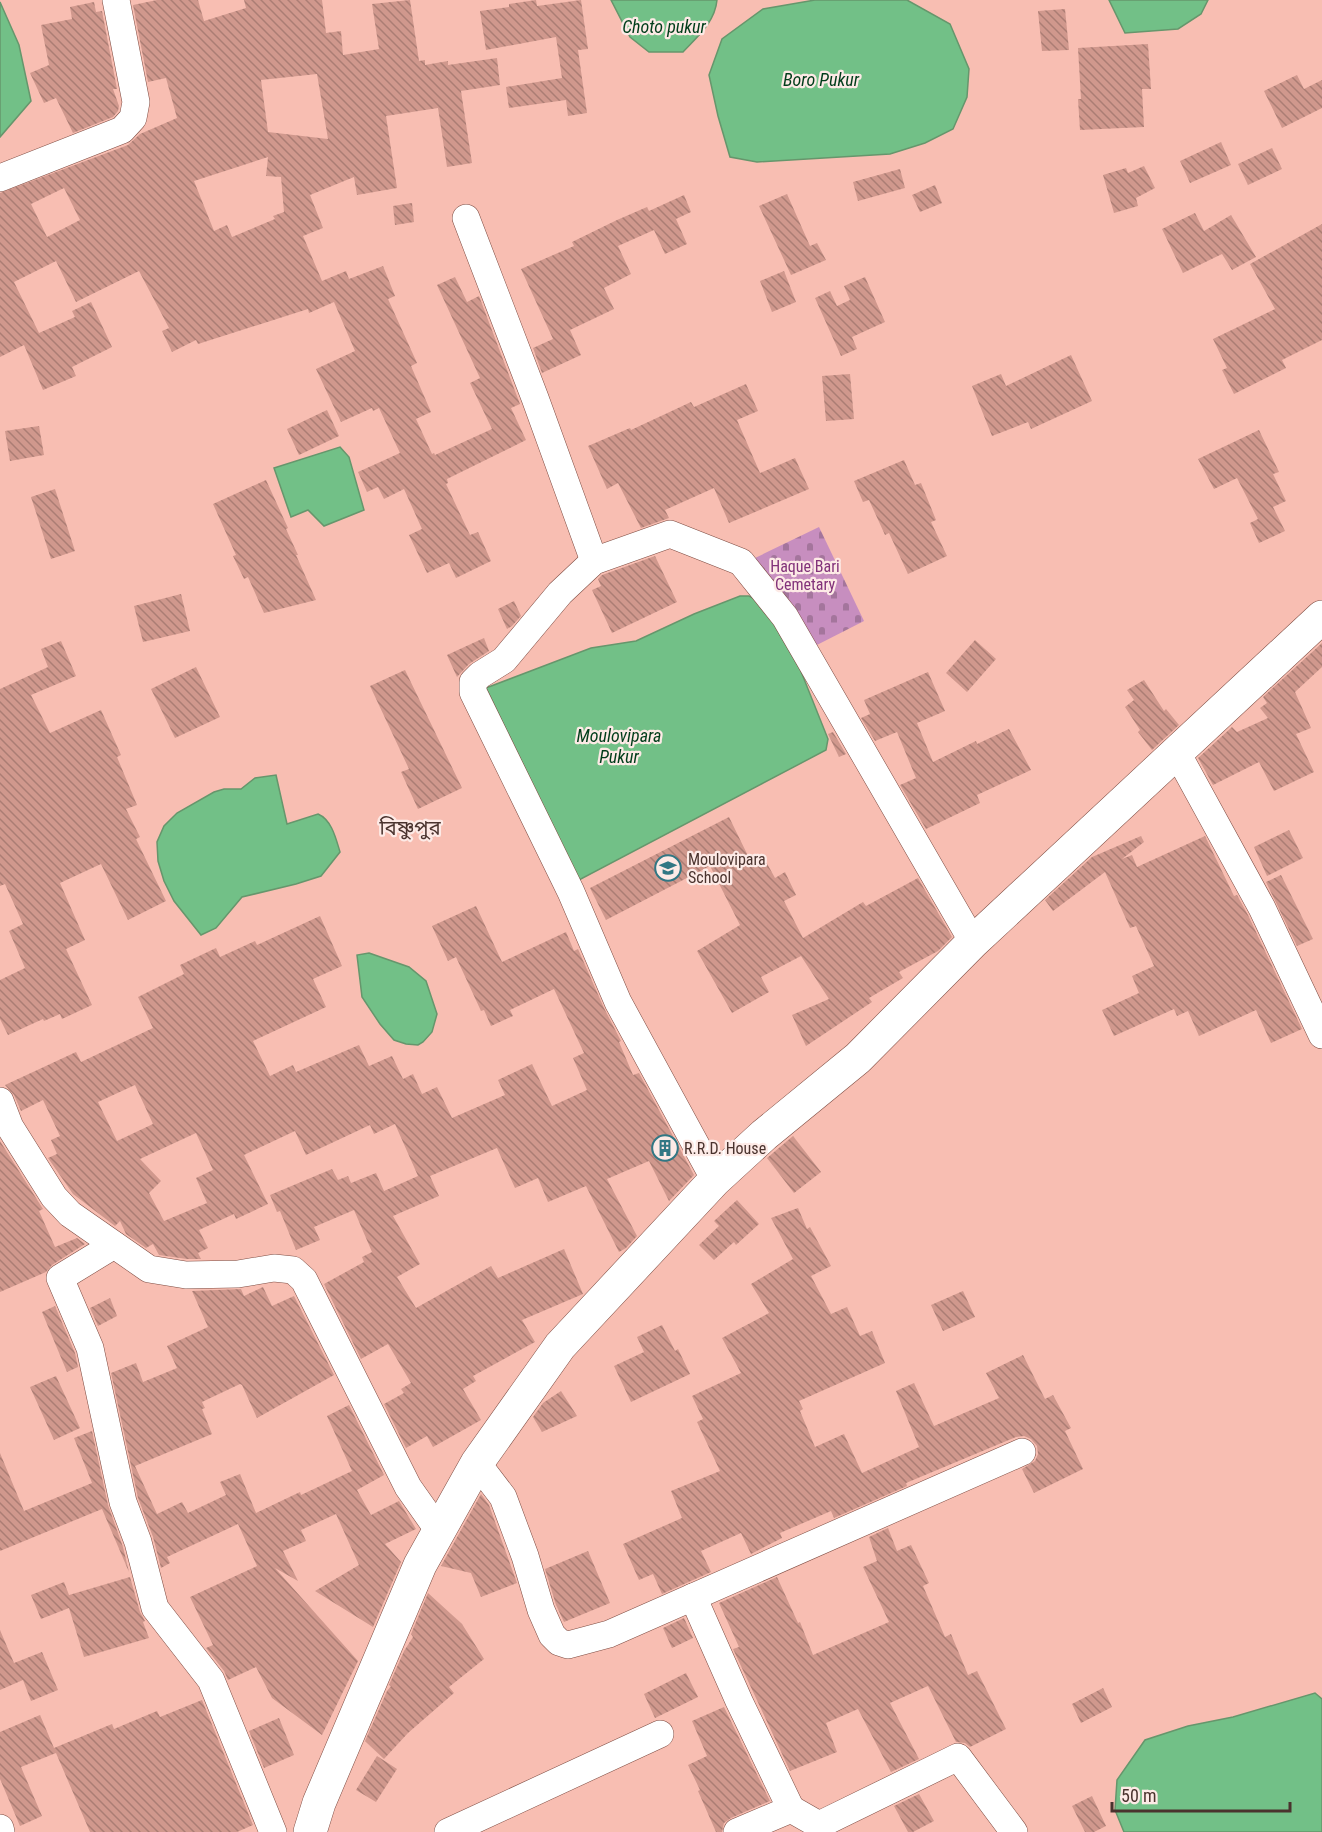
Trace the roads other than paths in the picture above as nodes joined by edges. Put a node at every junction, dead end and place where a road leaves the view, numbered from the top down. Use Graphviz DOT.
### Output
graph roads {
  1 [pos="116,0"];
  2 [pos="0,178"];
  3 [pos="466,218"];
  4 [pos="594,561"];
  5 [pos="1322,617"];
  6 [pos="1176,752"];
  7 [pos="973,942"];
  8 [pos="1322,1035"];
  9 [pos="0,1101"];
  10 [pos="5,1130"];
  11 [pos="715,1180"];
  12 [pos="114,1245"];
  13 [pos="1022,1452"];
  14 [pos="477,1463"];
  15 [pos="439,1531"];
  16 [pos="693,1597"];
  17 [pos="660,1734"];
  18 [pos="791,1809"];
  19 [pos="273,1832"];
  20 [pos="310,1832"];
  21 [pos="448,1832"];
  22 [pos="737,1832"];
  23 [pos="1014,1832"];
  1 -- 2 [label="street"];
  3 -- 4 [label="street"];
  4 -- 7 [label="street"];
  4 -- 11 [label="street"];
  5 -- 6 [label="street"];
  6 -- 7 [label="street"];
  6 -- 8 [label="street"];
  7 -- 11 [label="street"];
  9 -- 10 [label="street"];
  10 -- 12 [label="street"];
  11 -- 14 [label="street"];
  12 -- 15 [label="street"];
  12 -- 19 [label="street"];
  13 -- 16 [label="street"];
  14 -- 15 [label="street"];
  14 -- 16 [label="street"];
  15 -- 20 [label="street"];
  16 -- 18 [label="street"];
  17 -- 21 [label="street"];
  18 -- 22 [label="street"];
  18 -- 23 [label="street"];
}
